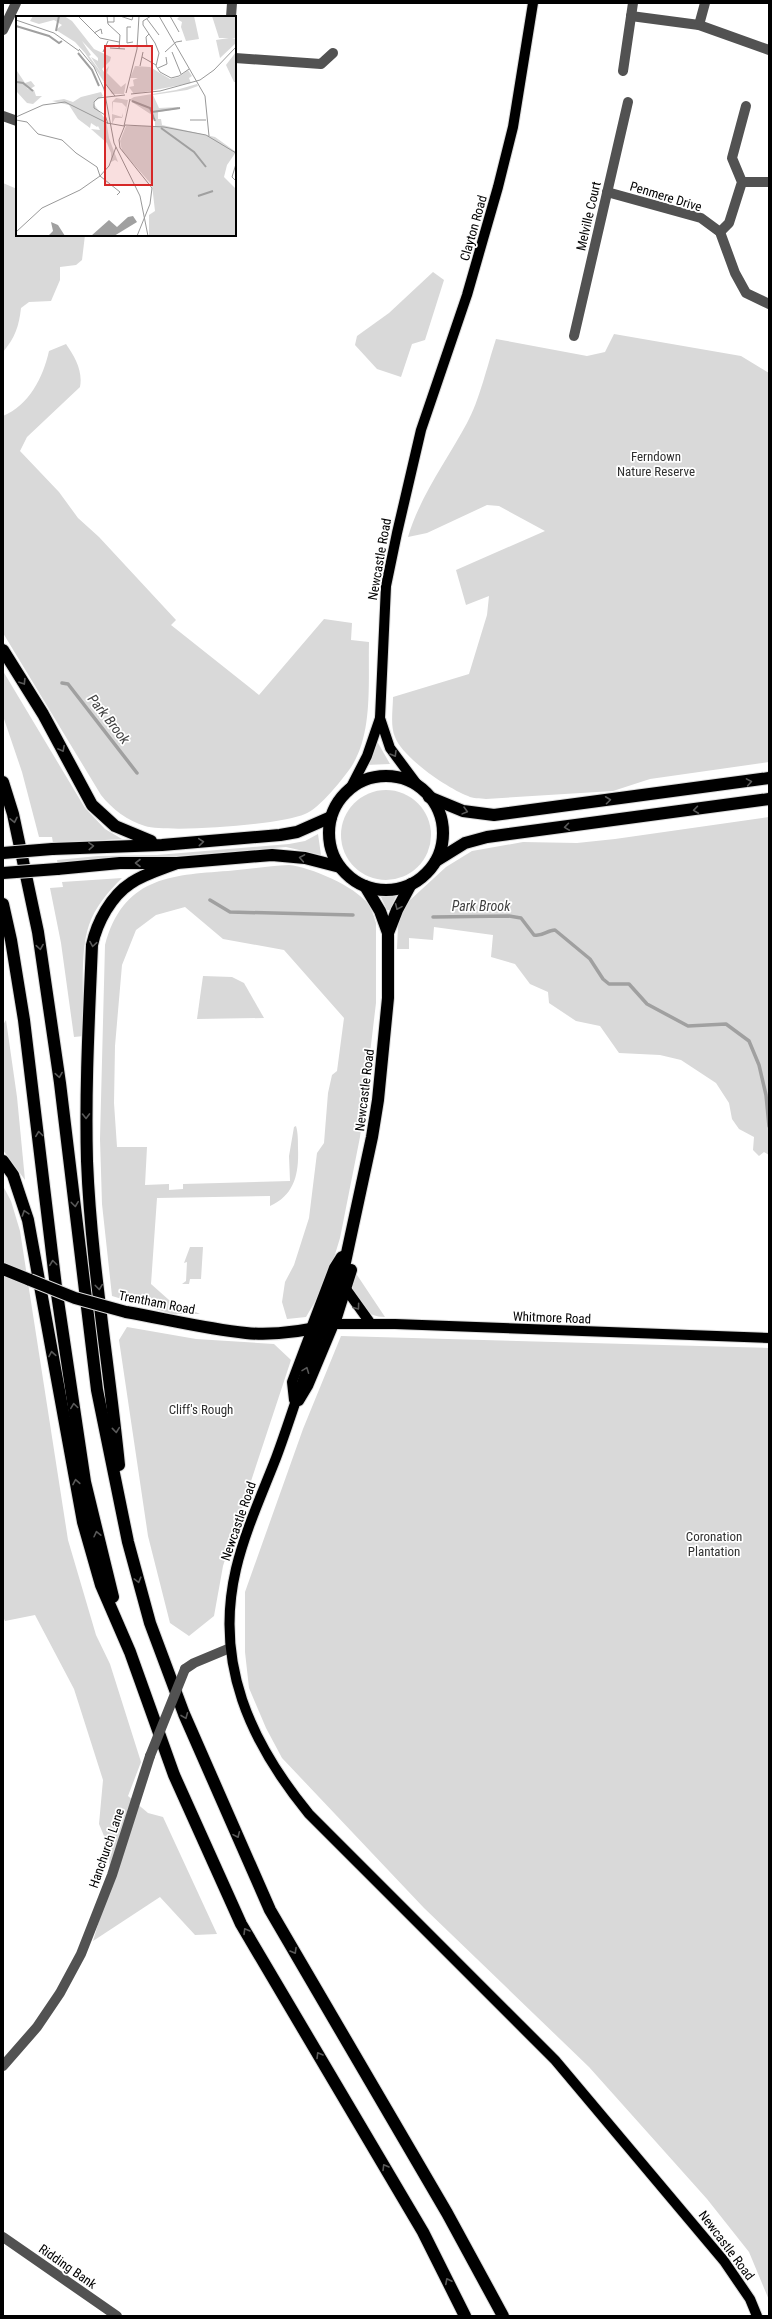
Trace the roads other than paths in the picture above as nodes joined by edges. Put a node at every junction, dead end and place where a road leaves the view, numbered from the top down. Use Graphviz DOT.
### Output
graph roads {
  1 [pos="16,3"];
  2 [pos="232,3"];
  3 [pos="533,3"];
  4 [pos="633,3"];
  5 [pos="705,3"];
  6 [pos="231,16"];
  7 [pos="631,16"];
  8 [pos="699,25"];
  9 [pos="3,30"];
  10 [pos="769,50"];
  11 [pos="332,53"];
  12 [pos="236,58"];
  13 [pos="623,71"];
  14 [pos="628,102"];
  15 [pos="746,106"];
  16 [pos="3,116"];
  17 [pos="16,121"];
  18 [pos="742,182"];
  19 [pos="769,182"];
  20 [pos="607,192"];
  21 [pos="720,232"];
  22 [pos="769,304"];
  23 [pos="574,336"];
  24 [pos="415,455"];
  25 [pos="3,650"];
  26 [pos="380,718"];
  27 [pos="769,778"];
  28 [pos="3,782"];
  29 [pos="419,787"];
  30 [pos="350,789"];
  31 [pos="429,797"];
  32 [pos="769,799"];
  33 [pos="331,817"];
  34 [pos="162,845"];
  35 [pos="3,853"];
  36 [pos="436,861"];
  37 [pos="177,863"];
  38 [pos="340,867"];
  39 [pos="3,873"];
  40 [pos="411,884"];
  41 [pos="365,886"];
  42 [pos="3,904"];
  43 [pos="388,933"];
  44 [pos="3,1161"];
  45 [pos="347,1249"];
  46 [pos="3,1268"];
  47 [pos="346,1289"];
  48 [pos="334,1324"];
  49 [pos="371,1324"];
  50 [pos="312,1329"];
  51 [pos="769,1338"];
  52 [pos="295,1408"];
  53 [pos="128,1542"];
  54 [pos="230,1648"];
  55 [pos="130,1652"];
  56 [pos="3,2066"];
  57 [pos="3,2237"];
  58 [pos="118,2316"];
  59 [pos="465,2316"];
  60 [pos="503,2316"];
  61 [pos="756,2316"];
  1 -- 9 [label="street"];
  2 -- 6 [label="street"];
  3 -- 24 [label="main road, Clayton Road"];
  4 -- 7 [label="street"];
  5 -- 8 [label="street"];
  7 -- 8 [label="street"];
  7 -- 13 [label="street"];
  8 -- 10 [label="street"];
  11 -- 12 [label="street"];
  14 -- 20 [label="street, Melville Court"];
  15 -- 18 [label="street"];
  16 -- 17 [label="street"];
  18 -- 19 [label="street"];
  18 -- 21 [label="street"];
  20 -- 21 [label="street, Penmere Drive"];
  20 -- 23 [label="street, Melville Court"];
  21 -- 22 [label="street"];
  24 -- 26 [label="main road, Newcastle Road"];
  25 -- 34 [label="highway, one-way"];
  26 -- 29 [label="main road, Newcastle Road, one-way"];
  26 -- 30 [label="main road, Newcastle Road"];
  31 -- 27 [label="highway, one-way"];
  28 -- 53 [label="highway, one-way"];
  29 -- 30 [label="highway"];
  29 -- 31 [label="highway"];
  30 -- 33 [label="highway"];
  31 -- 36 [label="highway"];
  32 -- 36 [label="highway, one-way"];
  34 -- 33 [label="highway, one-way"];
  33 -- 38 [label="highway"];
  35 -- 34 [label="highway, one-way, bridge"];
  36 -- 40 [label="highway"];
  38 -- 37 [label="highway, one-way"];
  37 -- 39 [label="highway, one-way, bridge"];
  37 -- 53 [label="highway, one-way"];
  38 -- 41 [label="highway"];
  40 -- 41 [label="highway"];
  40 -- 43 [label="highway, Newcastle Road, one-way"];
  41 -- 43 [label="highway, Newcastle Road"];
  55 -- 42 [label="highway, one-way"];
  43 -- 45 [label="highway, Newcastle Road"];
  55 -- 44 [label="highway, one-way"];
  45 -- 47 [label="highway, Newcastle Road"];
  45 -- 50 [label="highway, Newcastle Road"];
  46 -- 50 [label="highway, Trentham Road, bridge"];
  47 -- 48 [label="highway, Newcastle Road"];
  47 -- 49 [label="main road, one-way"];
  48 -- 49 [label="main road, Whitmore Road"];
  48 -- 50 [label="highway, Trentham Road"];
  48 -- 52 [label="main road, Newcastle Road"];
  49 -- 51 [label="main road, Whitmore Road"];
  50 -- 52 [label="main road, Newcastle Road"];
  52 -- 54 [label="main road, Newcastle Road"];
  53 -- 60 [label="highway, one-way"];
  54 -- 56 [label="street, Hanchurch Lane, bridge"];
  54 -- 61 [label="main road, Newcastle Road"];
  59 -- 55 [label="highway, one-way"];
  57 -- 58 [label="street, Ridding Bank"];
}
